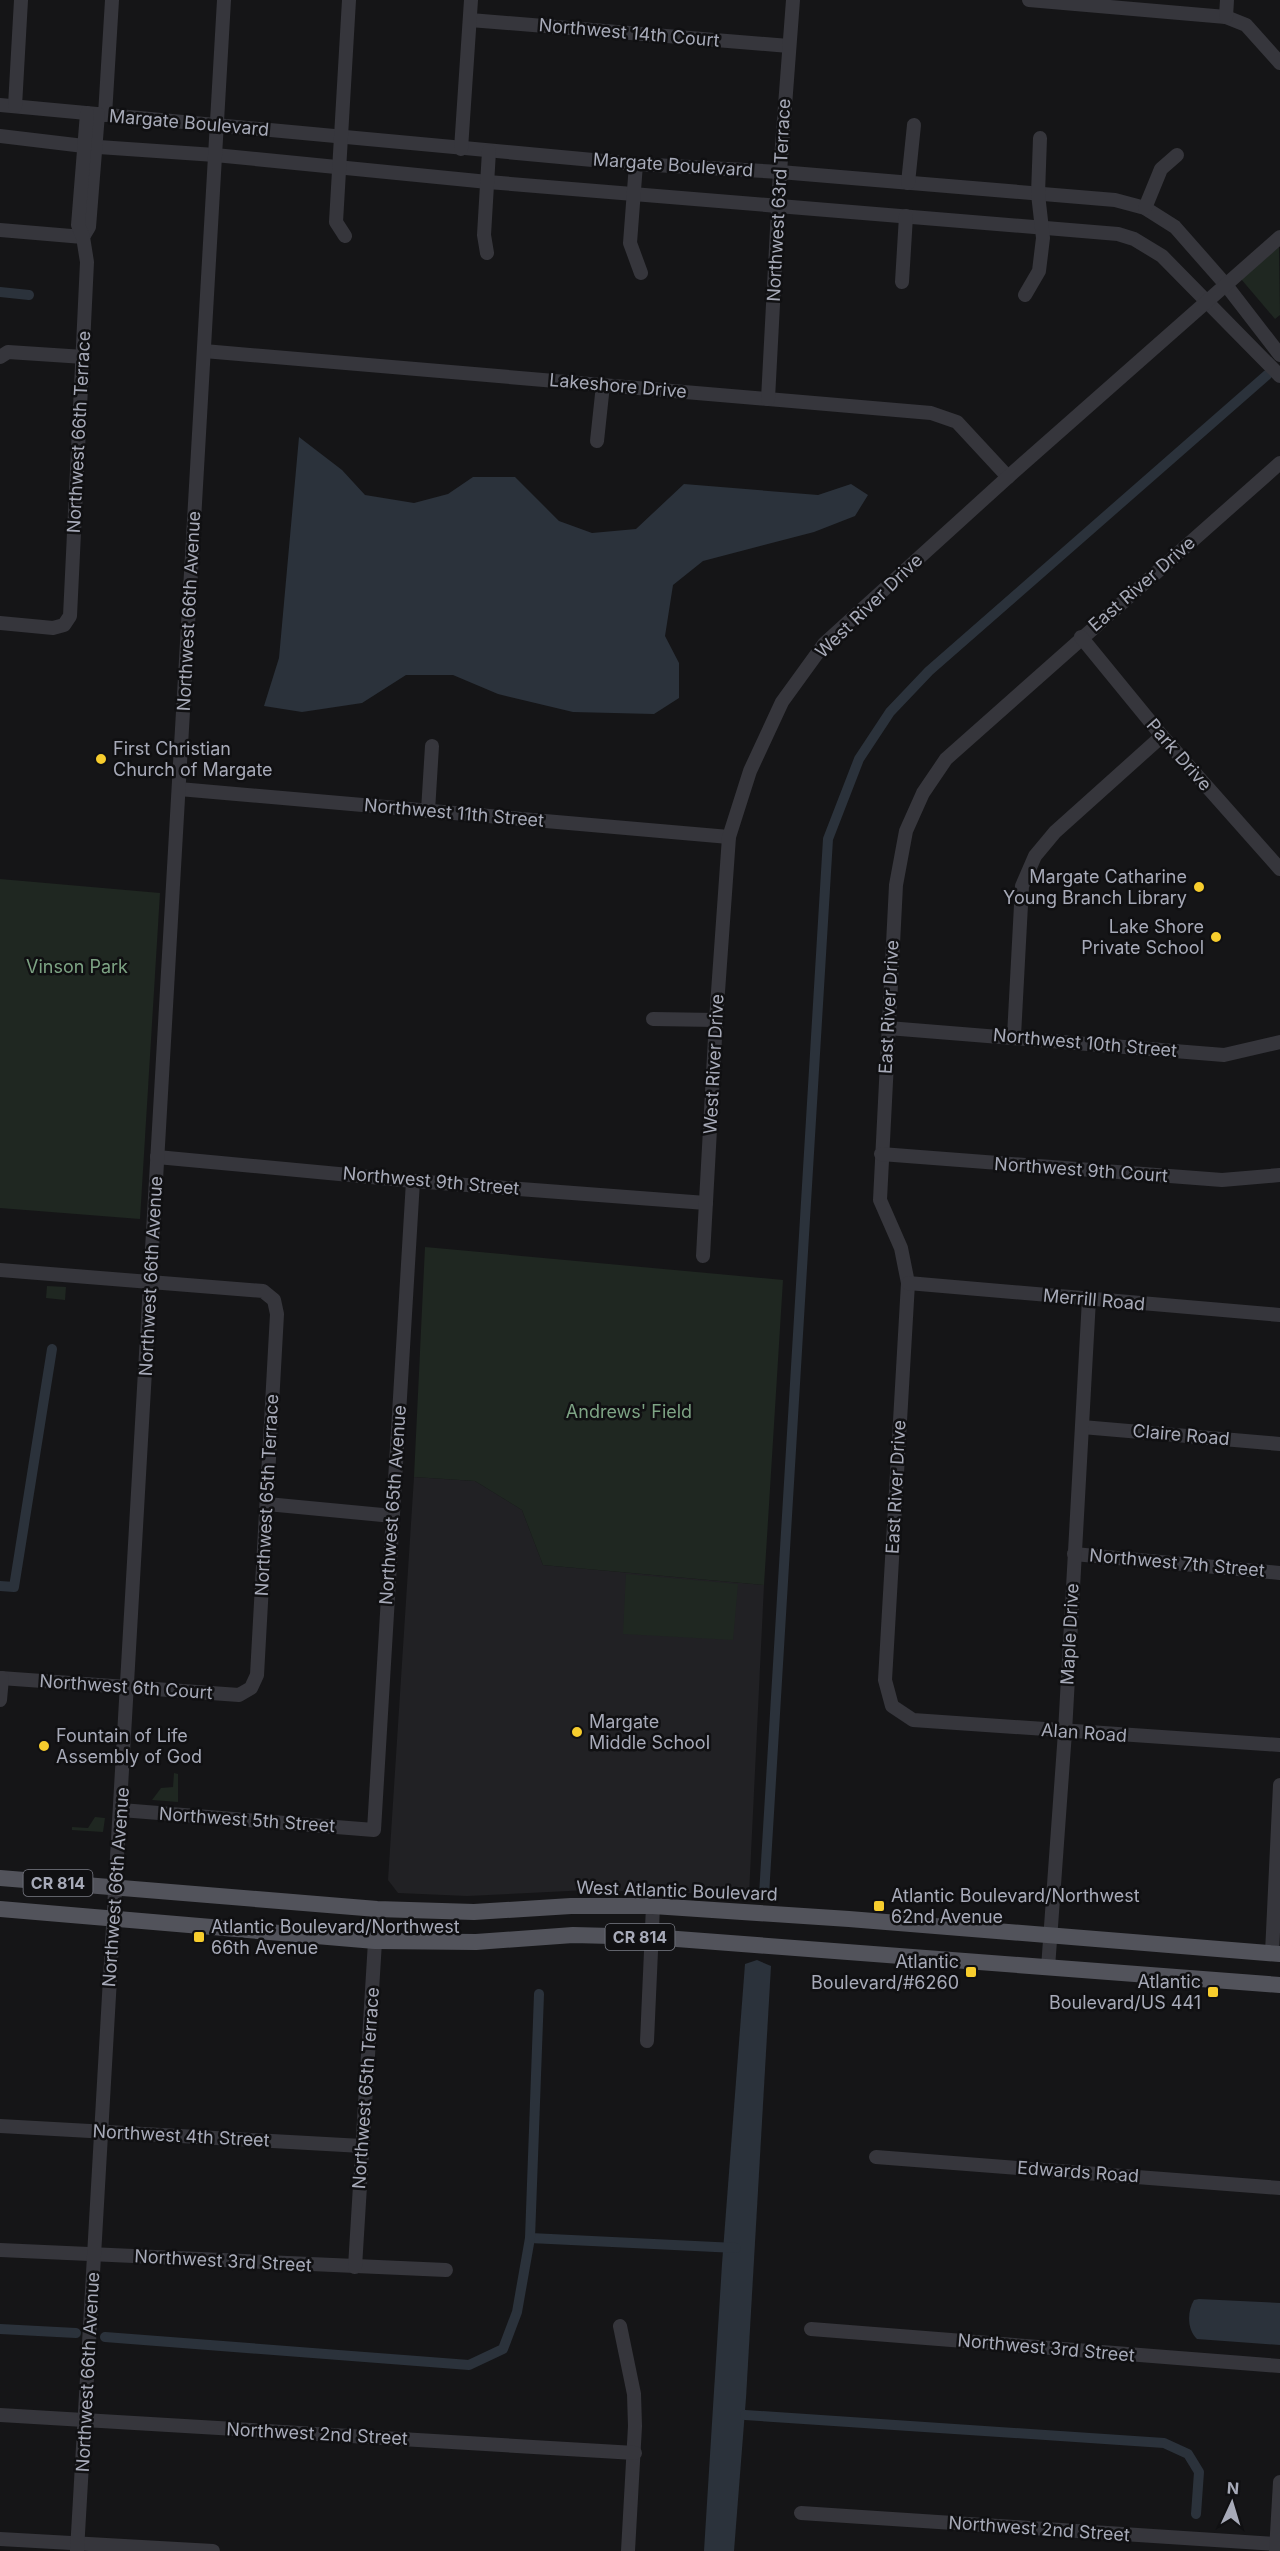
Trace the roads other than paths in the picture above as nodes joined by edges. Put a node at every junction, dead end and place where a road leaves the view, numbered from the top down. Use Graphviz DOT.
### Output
graph roads {
  1 [pos="21,0"];
  2 [pos="112,0"];
  3 [pos="224,0"];
  4 [pos="349,0"];
  5 [pos="471,0"];
  6 [pos="793,0"];
  7 [pos="1029,0"];
  8 [pos="1227,0"];
  9 [pos="1226,17"];
  10 [pos="470,20"];
  11 [pos="789,46"];
  12 [pos="1280,63"];
  13 [pos="0,105"];
  14 [pos="15,106"];
  15 [pos="97,114"];
  16 [pos="914,125"];
  17 [pos="216,126"];
  18 [pos="0,136"];
  19 [pos="342,137"];
  20 [pos="1040,138"];
  21 [pos="90,147"];
  22 [pos="461,149"];
  23 [pos="489,151"];
  24 [pos="215,155"];
  25 [pos="1177,155"];
  26 [pos="636,164"];
  27 [pos="340,167"];
  28 [pos="780,172"];
  29 [pos="488,182"];
  30 [pos="908,183"];
  31 [pos="1038,194"];
  32 [pos="634,195"];
  33 [pos="778,206"];
  34 [pos="1145,208"];
  35 [pos="906,216"];
  36 [pos="1042,227"];
  37 [pos="0,230"];
  38 [pos="345,236"];
  39 [pos="83,237"];
  40 [pos="1280,237"];
  41 [pos="487,253"];
  42 [pos="641,273"];
  43 [pos="902,282"];
  44 [pos="1226,285"];
  45 [pos="1025,295"];
  46 [pos="1208,302"];
  47 [pos="204,351"];
  48 [pos="1280,355"];
  49 [pos="0,357"];
  50 [pos="84,357"];
  51 [pos="1280,376"];
  52 [pos="603,385"];
  53 [pos="768,399"];
  54 [pos="597,441"];
  55 [pos="1280,463"];
  56 [pos="1008,477"];
  57 [pos="0,623"];
  58 [pos="1081,638"];
  59 [pos="1162,736"];
  60 [pos="432,746"];
  61 [pos="179,789"];
  62 [pos="428,811"];
  63 [pos="729,837"];
  64 [pos="1280,869"];
  65 [pos="653,1019"];
  66 [pos="716,1020"];
  67 [pos="888,1028"];
  68 [pos="1014,1036"];
  69 [pos="1280,1042"];
  70 [pos="881,1154"];
  71 [pos="157,1157"];
  72 [pos="1280,1176"];
  73 [pos="413,1181"];
  74 [pos="706,1203"];
  75 [pos="703,1256"];
  76 [pos="0,1269"];
  77 [pos="150,1282"];
  78 [pos="908,1283"];
  79 [pos="1089,1299"];
  80 [pos="1280,1315"];
  81 [pos="1082,1427"];
  82 [pos="1280,1444"];
  83 [pos="267,1504"];
  84 [pos="393,1516"];
  85 [pos="1074,1554"];
  86 [pos="1280,1573"];
  87 [pos="1,1678"];
  88 [pos="127,1687"];
  89 [pos="250,1688"];
  90 [pos="0,1700"];
  91 [pos="892,1706"];
  92 [pos="1065,1732"];
  93 [pos="1280,1745"];
  94 [pos="1280,1785"];
  95 [pos="121,1810"];
  96 [pos="374,1830"];
  97 [pos="0,1878"];
  98 [pos="116,1888"];
  99 [pos="653,1906"];
  100 [pos="377,1909"];
  101 [pos="0,1910"];
  102 [pos="113,1918"];
  103 [pos="1051,1935"];
  104 [pos="651,1937"];
  105 [pos="375,1941"];
  106 [pos="1276,1953"];
  107 [pos="1048,1968"];
  108 [pos="1280,1985"];
  109 [pos="647,2041"];
  110 [pos="0,2126"];
  111 [pos="102,2132"];
  112 [pos="362,2146"];
  113 [pos="876,2157"];
  114 [pos="1280,2188"];
  115 [pos="0,2250"];
  116 [pos="95,2255"];
  117 [pos="355,2267"];
  118 [pos="446,2271"];
  119 [pos="620,2326"];
  120 [pos="811,2329"];
  121 [pos="1280,2366"];
  122 [pos="0,2415"];
  123 [pos="86,2420"];
  124 [pos="634,2453"];
  125 [pos="1280,2482"];
  126 [pos="801,2513"];
  127 [pos="0,2539"];
  128 [pos="78,2547"];
  129 [pos="1276,2548"];
  130 [pos="213,2551"];
  131 [pos="628,2551"];
  1 -- 14 [label="street"];
  2 -- 15 [label="street, Northwest 66th Terrace"];
  3 -- 17 [label="street, Northwest 66th Avenue"];
  4 -- 19 [label="street"];
  5 -- 10 [label="street"];
  6 -- 11 [label="street, Northwest 63rd Terrace"];
  7 -- 9 [label="street"];
  8 -- 9 [label="street"];
  9 -- 12 [label="street"];
  10 -- 11 [label="street, Northwest 14th Court"];
  10 -- 22 [label="street"];
  11 -- 28 [label="street, Northwest 63rd Terrace"];
  13 -- 14 [label="street, Margate Boulevard"];
  14 -- 15 [label="street, Margate Boulevard"];
  15 -- 17 [label="street, Margate Boulevard"];
  15 -- 21 [label="street, Northwest 66th Terrace"];
  16 -- 30 [label="street"];
  17 -- 19 [label="street, Margate Boulevard"];
  17 -- 24 [label="street, Northwest 66th Avenue"];
  18 -- 21 [label="street, Margate Boulevard"];
  19 -- 22 [label="street, Margate Boulevard"];
  19 -- 27 [label="street"];
  20 -- 31 [label="street"];
  21 -- 24 [label="street, Margate Boulevard"];
  21 -- 39 [label="street, Northwest 66th Terrace"];
  22 -- 23 [label="street, Margate Boulevard"];
  23 -- 26 [label="street, Margate Boulevard"];
  23 -- 29 [label="street"];
  24 -- 27 [label="street, Margate Boulevard"];
  24 -- 47 [label="street, Northwest 66th Avenue"];
  25 -- 34 [label="street"];
  26 -- 28 [label="street, Margate Boulevard"];
  26 -- 32 [label="street"];
  27 -- 29 [label="street, Margate Boulevard"];
  27 -- 38 [label="street"];
  28 -- 30 [label="street, Margate Boulevard"];
  28 -- 33 [label="street, Northwest 63rd Terrace"];
  29 -- 32 [label="street, Margate Boulevard"];
  29 -- 41 [label="street"];
  30 -- 31 [label="street, Margate Boulevard"];
  31 -- 34 [label="street, Margate Boulevard"];
  31 -- 36 [label="street"];
  32 -- 33 [label="street, Margate Boulevard"];
  32 -- 42 [label="street"];
  33 -- 35 [label="street, Margate Boulevard"];
  33 -- 53 [label="street, Northwest 63rd Terrace"];
  34 -- 44 [label="street, Margate Boulevard"];
  35 -- 36 [label="street, Margate Boulevard"];
  35 -- 43 [label="street"];
  36 -- 45 [label="street"];
  36 -- 46 [label="street, Margate Boulevard"];
  37 -- 39 [label="street"];
  39 -- 50 [label="street, Northwest 66th Terrace"];
  40 -- 44 [label="street, West River Drive"];
  44 -- 46 [label="street, West River Drive"];
  44 -- 48 [label="street, Margate Boulevard"];
  46 -- 51 [label="street, Margate Boulevard"];
  46 -- 56 [label="street, West River Drive"];
  47 -- 52 [label="street, Lakeshore Drive"];
  47 -- 61 [label="street, Northwest 66th Avenue"];
  49 -- 50 [label="street"];
  50 -- 57 [label="street, Northwest 66th Terrace"];
  52 -- 53 [label="street, Lakeshore Drive"];
  52 -- 54 [label="street"];
  53 -- 56 [label="street, Lakeshore Drive"];
  55 -- 58 [label="street, East River Drive"];
  56 -- 63 [label="street, West River Drive"];
  58 -- 59 [label="street, Park Drive"];
  58 -- 67 [label="street, East River Drive"];
  59 -- 64 [label="street, Park Drive"];
  59 -- 68 [label="street"];
  60 -- 62 [label="street"];
  61 -- 62 [label="street, Northwest 11th Street"];
  61 -- 71 [label="street, Northwest 66th Avenue"];
  62 -- 63 [label="street, Northwest 11th Street"];
  63 -- 66 [label="street, West River Drive"];
  65 -- 66 [label="street"];
  66 -- 74 [label="street, West River Drive"];
  67 -- 68 [label="street, Northwest 10th Street"];
  67 -- 70 [label="street, East River Drive"];
  68 -- 69 [label="street, Northwest 10th Street"];
  70 -- 72 [label="street, Northwest 9th Court"];
  70 -- 78 [label="street, East River Drive"];
  71 -- 73 [label="street, Northwest 9th Street"];
  71 -- 77 [label="street, Northwest 66th Avenue"];
  73 -- 74 [label="street, Northwest 9th Street"];
  73 -- 84 [label="street, Northwest 65th Avenue"];
  74 -- 75 [label="street, West River Drive"];
  76 -- 77 [label="street"];
  77 -- 83 [label="street, Northwest 65th Terrace"];
  77 -- 88 [label="street, Northwest 66th Avenue"];
  78 -- 79 [label="street, Merrill Road"];
  78 -- 91 [label="street, East River Drive"];
  79 -- 80 [label="street, Merrill Road"];
  79 -- 81 [label="street, Maple Drive"];
  81 -- 82 [label="street, Claire Road"];
  81 -- 85 [label="street, Maple Drive"];
  83 -- 84 [label="street"];
  83 -- 89 [label="street, Northwest 65th Terrace"];
  84 -- 96 [label="street, Northwest 65th Avenue"];
  85 -- 86 [label="street, Northwest 7th Street"];
  85 -- 92 [label="street, Maple Drive"];
  87 -- 88 [label="street, Northwest 6th Court"];
  87 -- 90 [label="street"];
  88 -- 89 [label="street, Northwest 6th Court"];
  88 -- 95 [label="street, Northwest 66th Avenue"];
  91 -- 92 [label="street, Alan Road"];
  92 -- 93 [label="street, Alan Road"];
  92 -- 103 [label="street, Maple Drive"];
  94 -- 106 [label="street"];
  95 -- 96 [label="street, Northwest 5th Street"];
  95 -- 98 [label="street, Northwest 66th Avenue"];
  97 -- 98 [label="main road, West Atlantic Boulevard / CR 814"];
  98 -- 100 [label="main road, West Atlantic Boulevard / CR 814"];
  98 -- 102 [label="street, Northwest 66th Avenue"];
  99 -- 100 [label="main road, West Atlantic Boulevard / CR 814"];
  99 -- 103 [label="main road, West Atlantic Boulevard / CR 814"];
  99 -- 104 [label="street"];
  100 -- 105 [label="street, Northwest 65th Terrace"];
  101 -- 102 [label="main road, CR 814"];
  102 -- 105 [label="main road, CR 814"];
  102 -- 111 [label="street, Northwest 66th Avenue"];
  103 -- 106 [label="main road, West Atlantic Boulevard / CR 814"];
  103 -- 107 [label="street, Maple Drive"];
  104 -- 105 [label="main road, CR 814"];
  104 -- 107 [label="main road, CR 814"];
  104 -- 109 [label="street"];
  105 -- 112 [label="street, Northwest 65th Terrace"];
  107 -- 108 [label="main road, CR 814"];
  110 -- 111 [label="street, Northwest 4th Street"];
  111 -- 112 [label="street, Northwest 4th Street"];
  111 -- 116 [label="street, Northwest 66th Avenue"];
  112 -- 117 [label="street, Northwest 65th Terrace"];
  113 -- 114 [label="street, Edwards Road"];
  115 -- 116 [label="street, Northwest 3rd Street"];
  116 -- 117 [label="street, Northwest 3rd Street"];
  116 -- 123 [label="street, Northwest 66th Avenue"];
  117 -- 118 [label="street, Northwest 3rd Street"];
  119 -- 124 [label="street"];
  120 -- 121 [label="street, Northwest 3rd Street"];
  122 -- 123 [label="street, Northwest 2nd Street"];
  123 -- 124 [label="street, Northwest 2nd Street"];
  123 -- 128 [label="street, Northwest 66th Avenue"];
  124 -- 131 [label="street"];
  125 -- 129 [label="street"];
  126 -- 129 [label="street, Northwest 2nd Street"];
  127 -- 128 [label="street"];
  128 -- 130 [label="street"];
}
